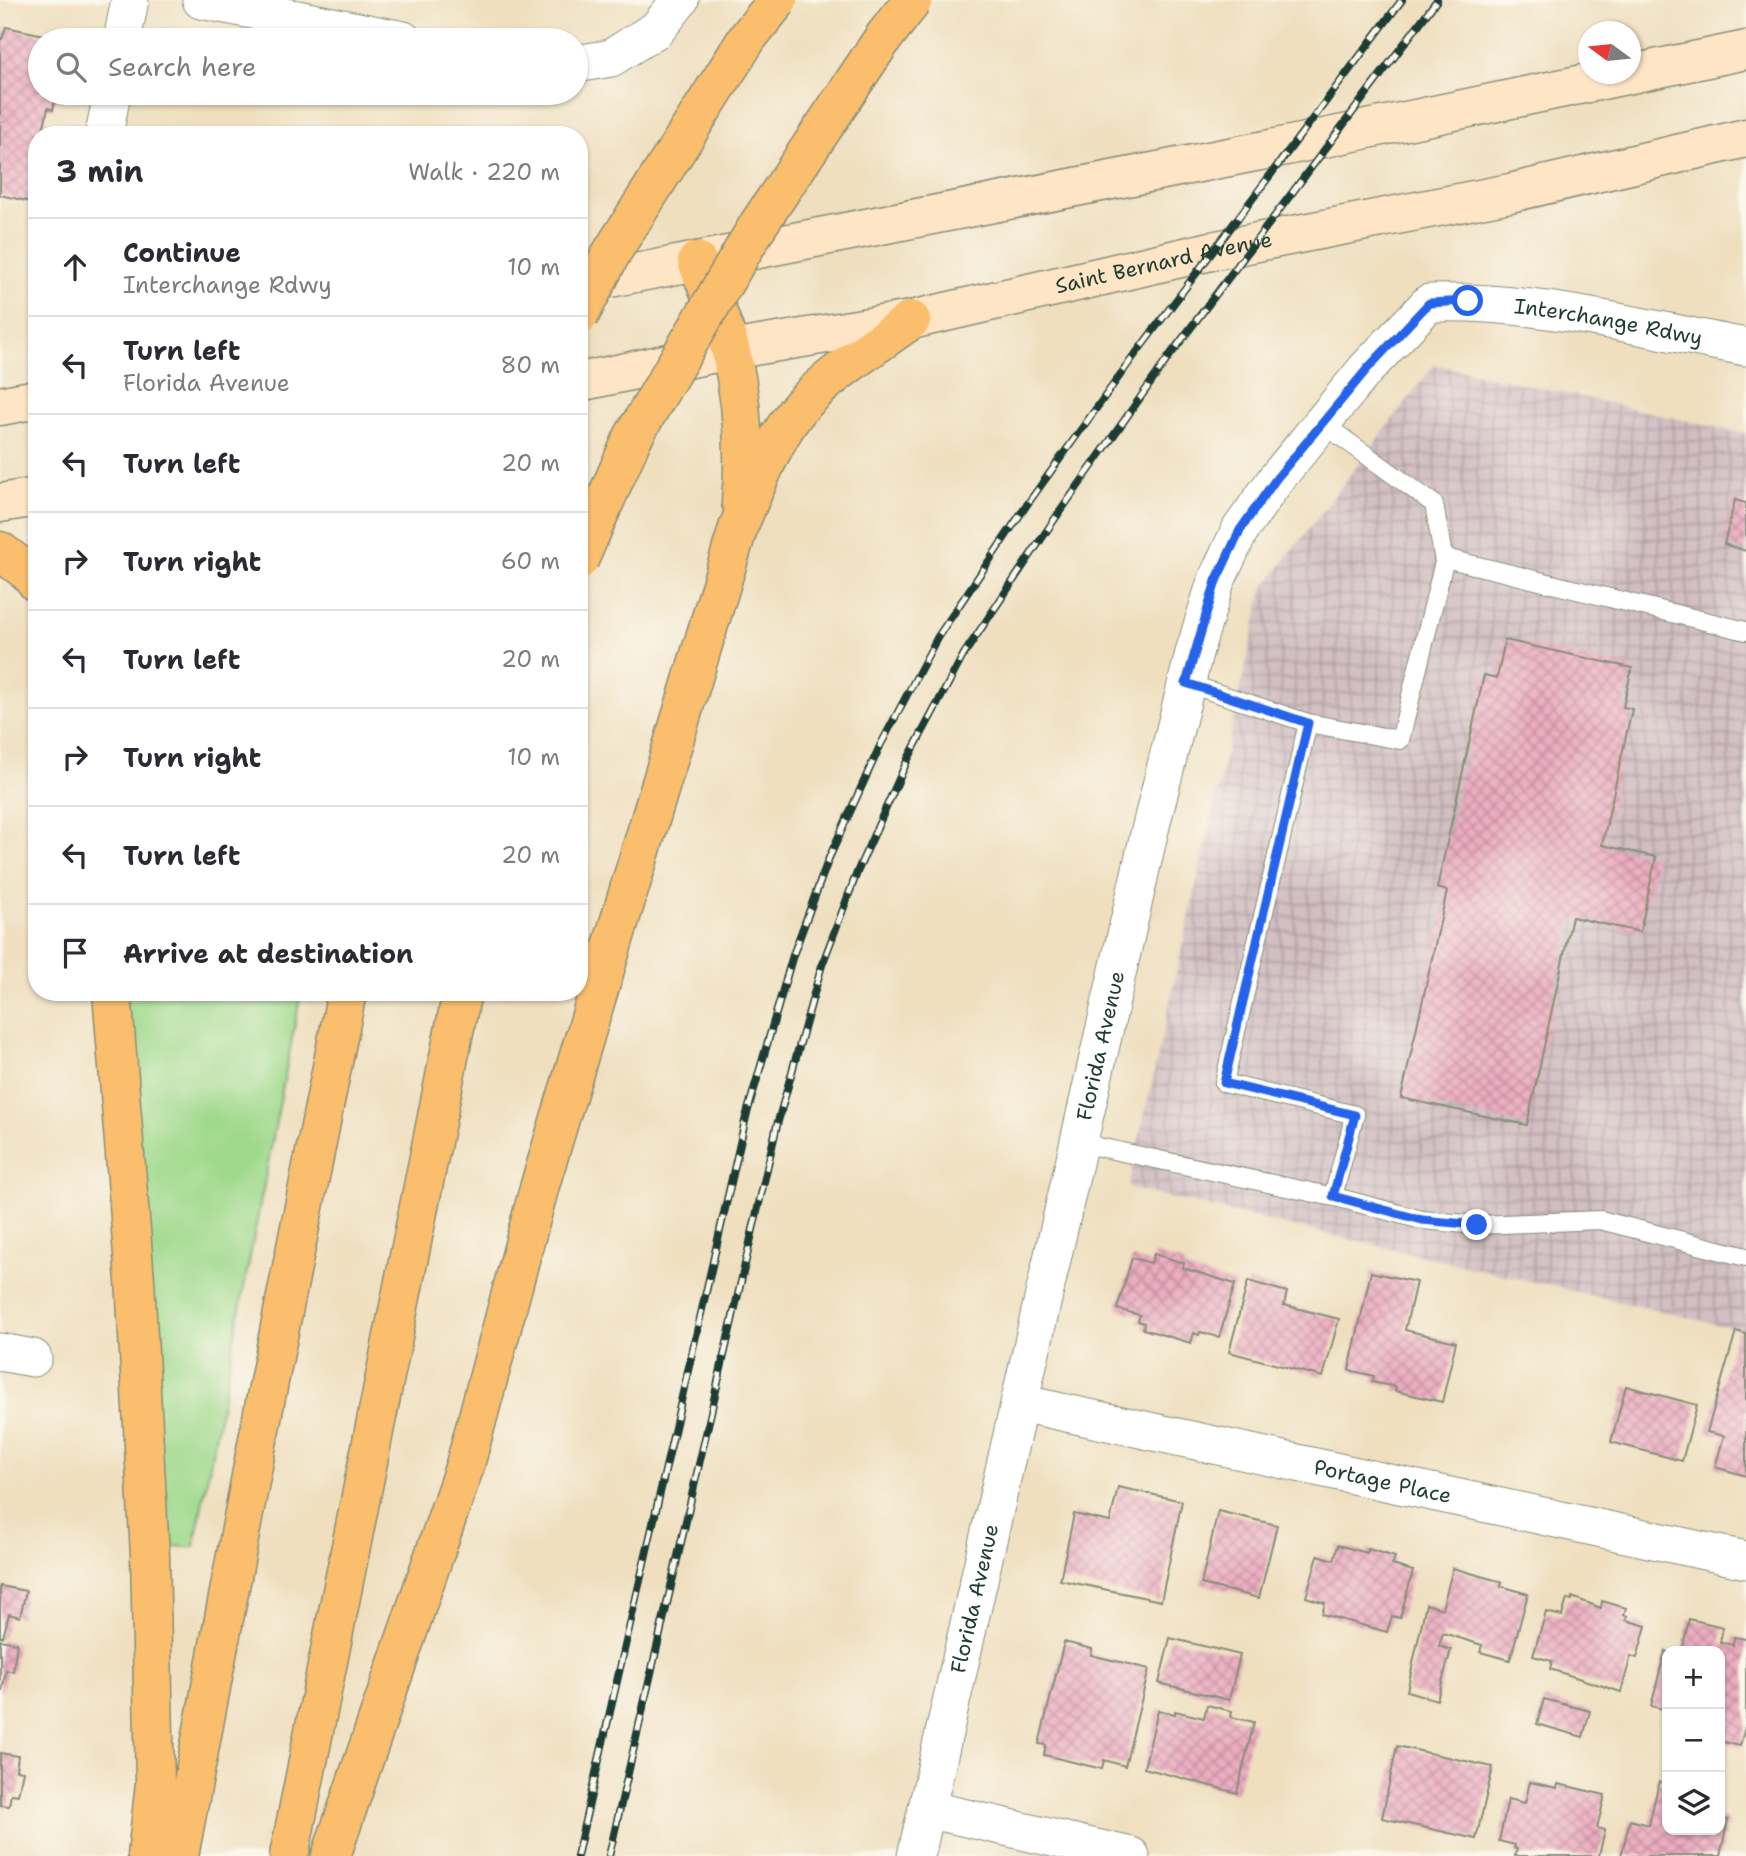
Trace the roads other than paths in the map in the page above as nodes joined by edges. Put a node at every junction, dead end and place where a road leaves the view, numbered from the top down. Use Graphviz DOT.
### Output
graph roads {
  1 [pos="130,0"];
  2 [pos="201,0"];
  3 [pos="680,0"];
  4 [pos="778,0"];
  5 [pos="913,0"];
  6 [pos="124,28"];
  7 [pos="342,28"];
  8 [pos="1746,50"];
  9 [pos="588,62"];
  10 [pos="110,105"];
  11 [pos="106,126"];
  12 [pos="1746,138"];
  13 [pos="697,261"];
  14 [pos="588,282"];
  15 [pos="588,299"];
  16 [pos="1429,303"];
  17 [pos="911,320"];
  18 [pos="1746,347"];
  19 [pos="730,350"];
  20 [pos="588,380"];
  21 [pos="28,400"];
  22 [pos="0,406"];
  23 [pos="1322,423"];
  24 [pos="28,498"];
  25 [pos="0,503"];
  26 [pos="739,524"];
  27 [pos="588,540"];
  28 [pos="0,551"];
  29 [pos="1444,562"];
  30 [pos="28,572"];
  31 [pos="1746,631"];
  32 [pos="1186,683"];
  33 [pos="1308,723"];
  34 [pos="113,1001"];
  35 [pos="345,1001"];
  36 [pos="460,1001"];
  37 [pos="1080,1143"];
  38 [pos="1333,1196"];
  39 [pos="1746,1257"];
  40 [pos="1020,1403"];
  41 [pos="1746,1560"];
  42 [pos="927,1809"];
  43 [pos="147,1856"];
  44 [pos="179,1856"];
  45 [pos="289,1856"];
  46 [pos="331,1856"];
  47 [pos="916,1856"];
  48 [pos="1131,1856"];
  1 -- 6 [label="street"];
  2 -- 7 [label="street"];
  3 -- 9 [label="street"];
  4 -- 15 [label="highway, bridge"];
  5 -- 27 [label="highway, bridge"];
  8 -- 13 [label="street"];
  10 -- 11 [label="street"];
  12 -- 17 [label="street, Saint Bernard Avenue"];
  13 -- 14 [label="street"];
  13 -- 19 [label="highway"];
  16 -- 18 [label="street, Interchange Rdwy"];
  16 -- 23 [label="street, Florida Avenue"];
  17 -- 19 [label="street, Saint Bernard Avenue"];
  17 -- 26 [label="highway"];
  19 -- 20 [label="street, Saint Bernard Avenue"];
  19 -- 26 [label="highway"];
  21 -- 22 [label="street"];
  23 -- 29 [label="lane"];
  23 -- 32 [label="street, Florida Avenue"];
  24 -- 25 [label="street"];
  26 -- 46 [label="highway"];
  28 -- 30 [label="highway"];
  29 -- 31 [label="lane"];
  29 -- 33 [label="lane"];
  32 -- 33 [label="lane"];
  32 -- 37 [label="street, Florida Avenue"];
  33 -- 38 [label="lane"];
  34 -- 43 [label="highway"];
  35 -- 44 [label="highway"];
  36 -- 45 [label="highway"];
  37 -- 38 [label="lane"];
  37 -- 40 [label="street, Florida Avenue"];
  38 -- 39 [label="lane"];
  40 -- 41 [label="street, Portage Place"];
  40 -- 42 [label="street, Florida Avenue"];
  42 -- 47 [label="street, Florida Avenue"];
  42 -- 48 [label="street"];
}
